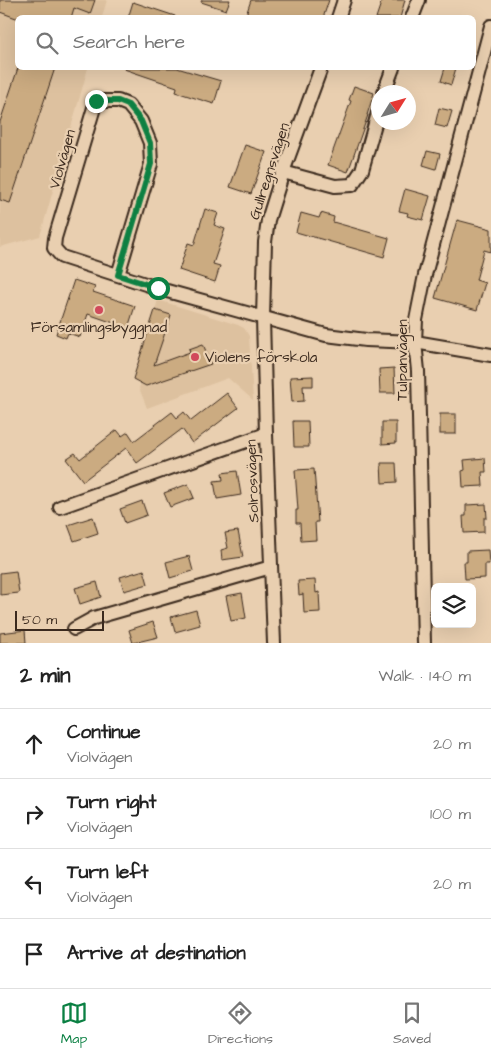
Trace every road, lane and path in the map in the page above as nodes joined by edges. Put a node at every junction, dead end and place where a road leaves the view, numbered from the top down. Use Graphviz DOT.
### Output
graph roads {
  1 [pos="344,0"];
  2 [pos="419,0"];
  3 [pos="339,15"];
  4 [pos="413,15"];
  5 [pos="491,26"];
  6 [pos="320,70"];
  7 [pos="392,70"];
  8 [pos="387,85"];
  9 [pos="373,130"];
  10 [pos="283,172"];
  11 [pos="118,275"];
  12 [pos="264,318"];
  13 [pos="415,342"];
  14 [pos="491,354"];
  15 [pos="266,434"];
  16 [pos="60,507"];
  17 [pos="271,567"];
  18 [pos="74,629"];
  19 [pos="274,643"];
  20 [pos="424,643"];
  1 -- 3 [label="street"];
  2 -- 4 [label="street"];
  5 -- 13 [label="street, Tulpanvägen"];
  6 -- 10 [label="street, Gullregnsvägen"];
  7 -- 8 [label="street"];
  9 -- 10 [label="street"];
  10 -- 12 [label="street, Gullregnsvägen"];
  11 -- 11 [label="street, Violvägen"];
  11 -- 12 [label="street, Violvägen"];
  12 -- 13 [label="street, Violvägen"];
  12 -- 15 [label="street, Solrosvägen"];
  13 -- 14 [label="street, Violvägen"];
  13 -- 20 [label="street, Tulpanvägen"];
  15 -- 16 [label="street"];
  15 -- 17 [label="street, Solrosvägen"];
  17 -- 18 [label="street"];
  17 -- 19 [label="street, Solrosvägen"];
}
